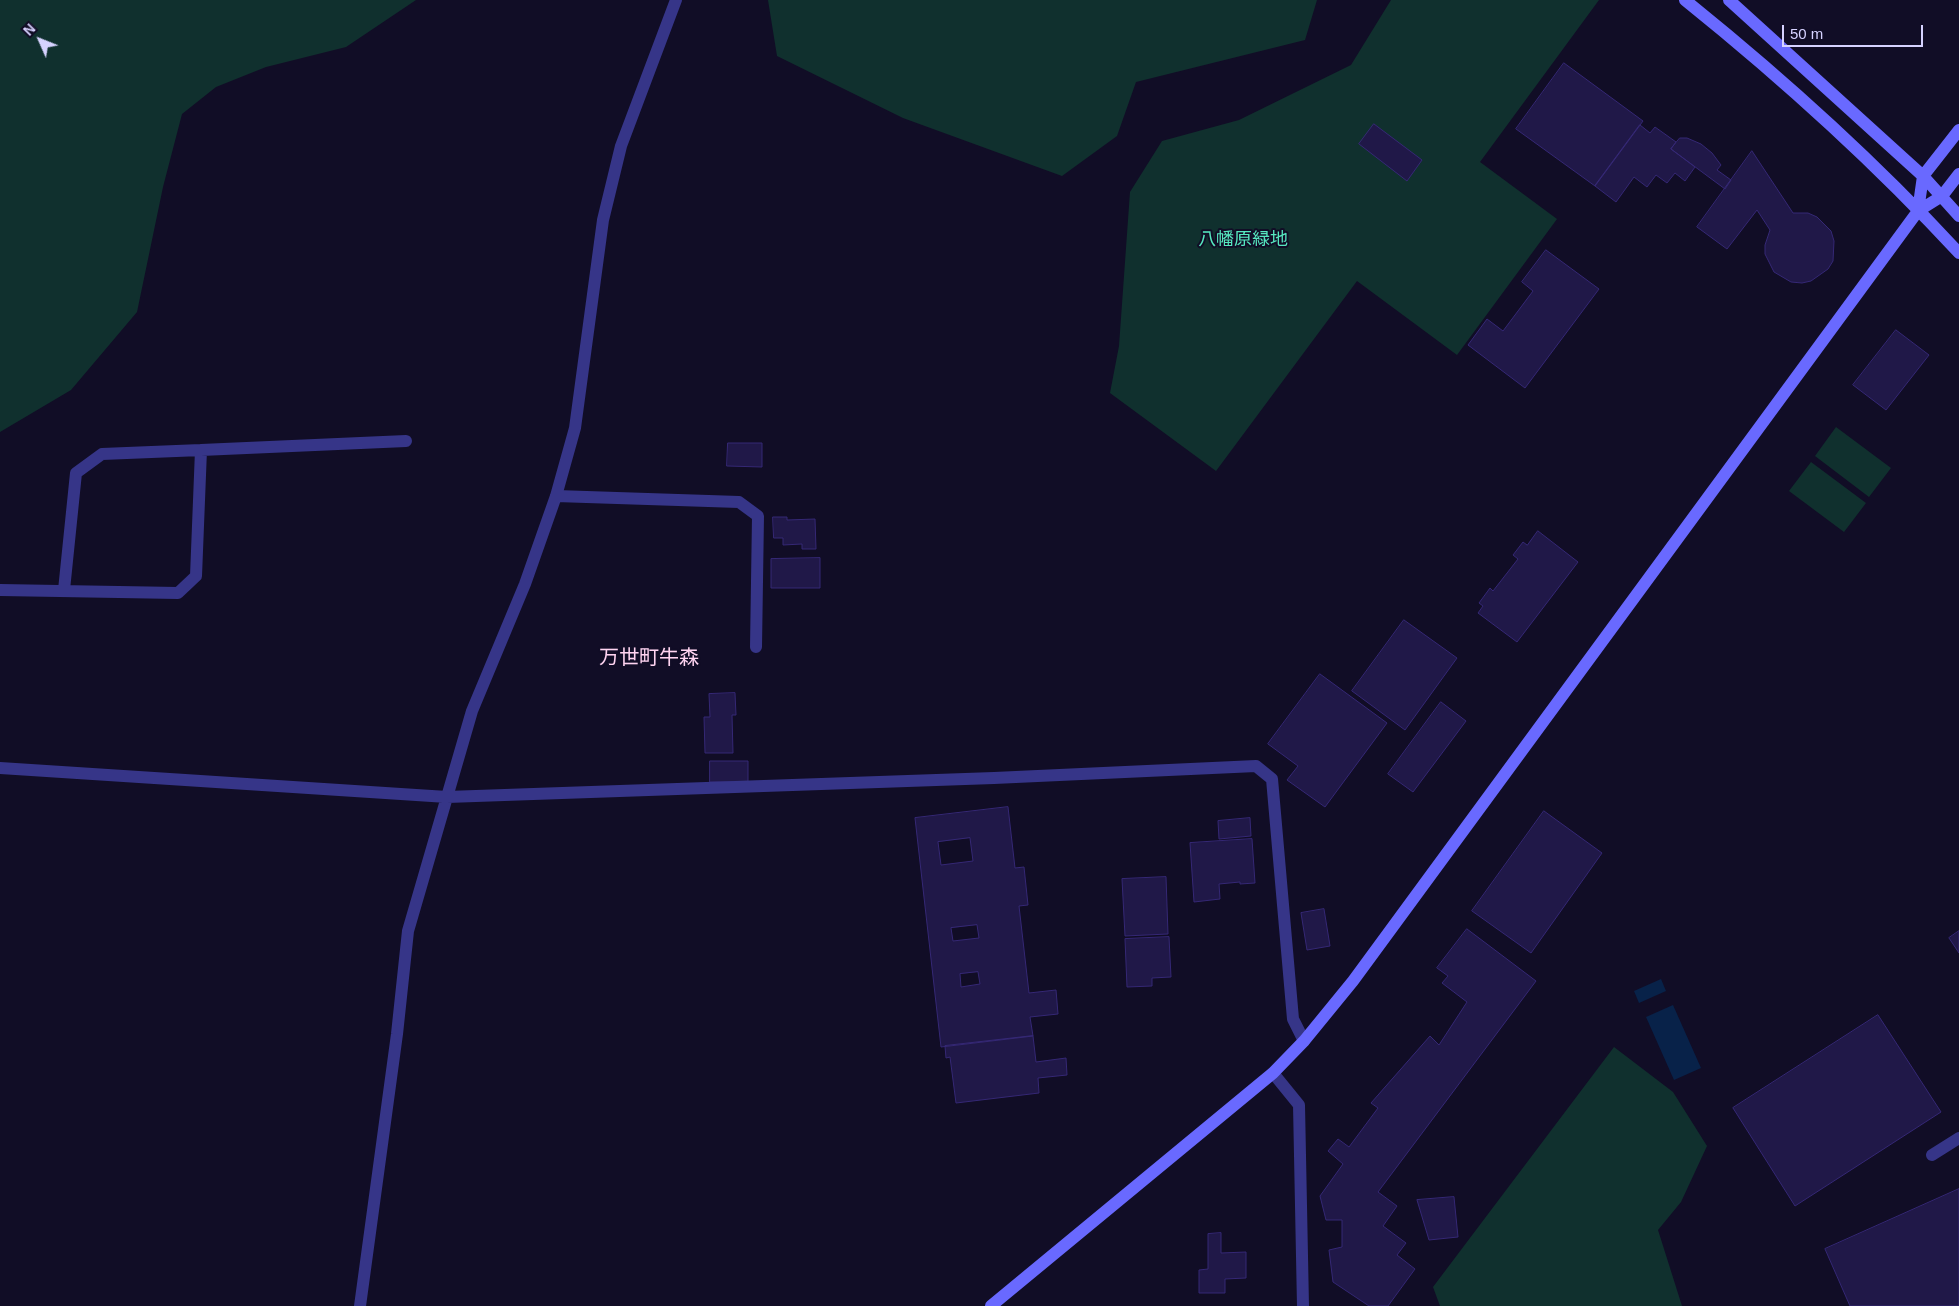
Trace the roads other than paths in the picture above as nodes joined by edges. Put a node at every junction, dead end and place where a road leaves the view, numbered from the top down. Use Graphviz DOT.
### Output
graph roads {
  1 [pos="676,0"];
  2 [pos="1685,0"];
  3 [pos="1729,0"];
  4 [pos="1959,130"];
  5 [pos="1959,174"];
  6 [pos="1923,176"];
  7 [pos="1942,196"];
  8 [pos="1918,211"];
  9 [pos="1959,216"];
  10 [pos="1959,253"];
  11 [pos="406,441"];
  12 [pos="201,450"];
  13 [pos="556,496"];
  14 [pos="0,590"];
  15 [pos="64,590"];
  16 [pos="756,647"];
  17 [pos="0,768"];
  18 [pos="447,797"];
  19 [pos="1304,1041"];
  20 [pos="1273,1073"];
  21 [pos="1959,1138"];
  22 [pos="1932,1155"];
  23 [pos="360,1306"];
  24 [pos="991,1306"];
  25 [pos="1303,1306"];
  1 -- 13 [label="street"];
  2 -- 8 [label="street"];
  3 -- 6 [label="street"];
  4 -- 6 [label="street"];
  5 -- 7 [label="street"];
  6 -- 7 [label="street"];
  6 -- 8 [label="street"];
  7 -- 8 [label="street"];
  7 -- 9 [label="street"];
  8 -- 10 [label="street"];
  8 -- 19 [label="street"];
  11 -- 12 [label="street"];
  12 -- 15 [label="street"];
  12 -- 15 [label="street"];
  13 -- 16 [label="street"];
  13 -- 18 [label="street"];
  14 -- 15 [label="street"];
  17 -- 18 [label="street"];
  18 -- 19 [label="street"];
  18 -- 23 [label="street"];
  19 -- 20 [label="street"];
  20 -- 24 [label="street"];
  20 -- 25 [label="street"];
  21 -- 22 [label="street"];
}
